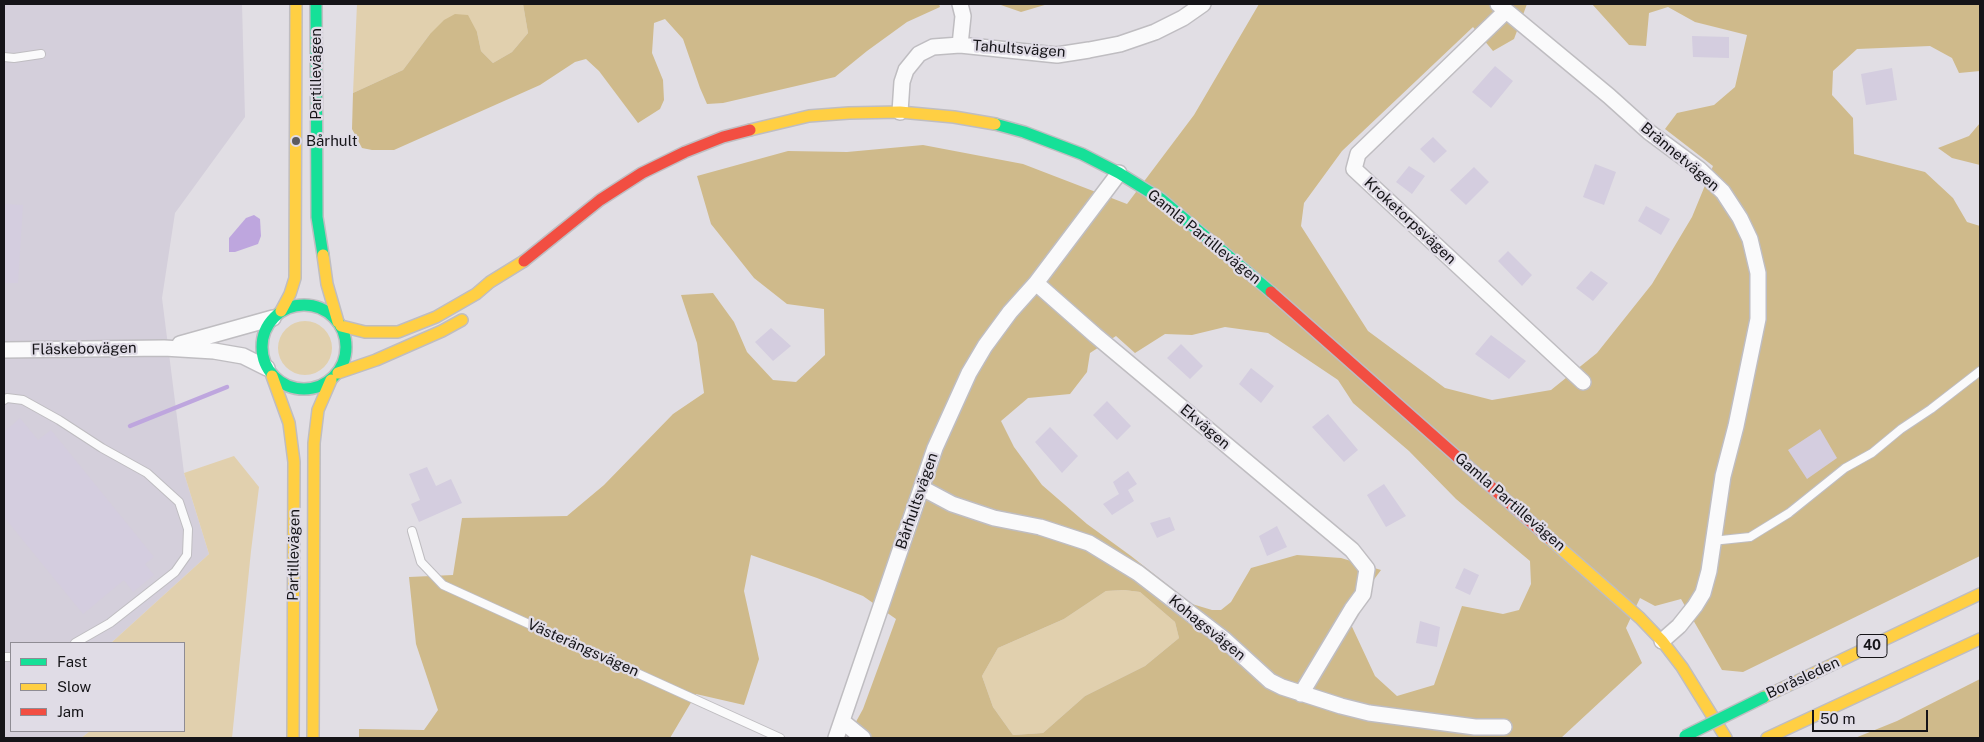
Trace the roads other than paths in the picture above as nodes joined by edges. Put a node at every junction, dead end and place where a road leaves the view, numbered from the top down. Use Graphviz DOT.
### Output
graph roads {
  1 [pos="296,4"];
  2 [pos="316,4"];
  3 [pos="960,4"];
  4 [pos="1203,4"];
  5 [pos="1502,8"];
  6 [pos="960,45"];
  7 [pos="41,54"];
  8 [pos="4,57"];
  9 [pos="900,112"];
  10 [pos="1119,173"];
  11 [pos="520,264"];
  12 [pos="1036,283"];
  13 [pos="496,292"];
  14 [pos="472,313"];
  15 [pos="277,315"];
  16 [pos="339,324"];
  17 [pos="164,348"];
  18 [pos="4,350"];
  19 [pos="1980,371"];
  20 [pos="269,372"];
  21 [pos="335,376"];
  22 [pos="1583,382"];
  23 [pos="4,400"];
  24 [pos="922,488"];
  25 [pos="412,532"];
  26 [pos="1712,541"];
  27 [pos="1980,594"];
  28 [pos="1980,639"];
  29 [pos="1662,641"];
  30 [pos="77,642"];
  31 [pos="1301,694"];
  32 [pos="842,721"];
  33 [pos="1504,727"];
  34 [pos="1683,737"];
  35 [pos="293,738"];
  36 [pos="313,738"];
  37 [pos="780,738"];
  38 [pos="836,738"];
  39 [pos="863,738"];
  40 [pos="1726,738"];
  41 [pos="1767,738"];
  1 -- 15 [label="main road, Partillevägen"];
  2 -- 16 [label="main road, Partillevägen"];
  3 -- 6 [label="street"];
  4 -- 6 [label="street, Tahultsvägen"];
  5 -- 22 [label="street, Kroketorpsvägen"];
  5 -- 26 [label="street, Brännetvägen"];
  6 -- 9 [label="street, Tahultsvägen"];
  7 -- 8 [label="lane"];
  9 -- 10 [label="main road, Gamla Partillevägen"];
  9 -- 11 [label="main road, Gamla Partillevägen"];
  10 -- 12 [label="street"];
  10 -- 29 [label="main road, Gamla Partillevägen"];
  11 -- 13 [label="main road, Gamla Partillevägen"];
  11 -- 16 [label="main road, Gamla Partillevägen"];
  12 -- 24 [label="street, Bårhultsvägen"];
  12 -- 31 [label="street, Ekvägen"];
  14 -- 21 [label="main road"];
  15 -- 16 [label="main road"];
  15 -- 17 [label="street, Fläskebovägen"];
  15 -- 20 [label="main road"];
  16 -- 21 [label="main road"];
  17 -- 18 [label="street, Fläskebovägen"];
  17 -- 20 [label="street, Fläskebovägen"];
  19 -- 26 [label="lane"];
  20 -- 21 [label="main road"];
  20 -- 35 [label="main road, Partillevägen"];
  21 -- 36 [label="main road, Partillevägen"];
  23 -- 30 [label="lane"];
  24 -- 31 [label="street, Kohagsvägen"];
  24 -- 32 [label="street, Bårhultsvägen"];
  25 -- 37 [label="lane, Västerängsvägen"];
  26 -- 29 [label="street, Brännetvägen"];
  27 -- 34 [label="main road, Boråsleden / 40, bridge"];
  28 -- 41 [label="main road, 40"];
  29 -- 40 [label="main road, Gamla Partillevägen"];
  31 -- 33 [label="street, Kohagsvägen"];
  32 -- 38 [label="street, Bårhultsvägen"];
  32 -- 39 [label="street"];
}
